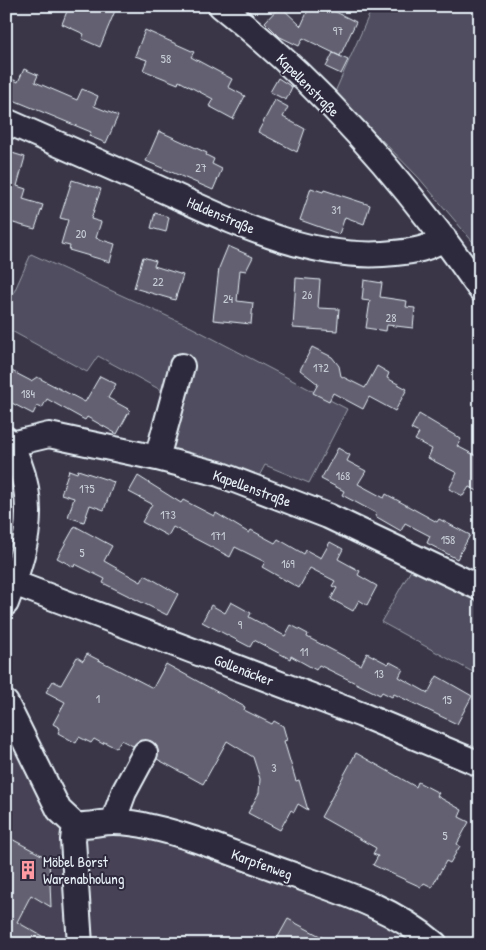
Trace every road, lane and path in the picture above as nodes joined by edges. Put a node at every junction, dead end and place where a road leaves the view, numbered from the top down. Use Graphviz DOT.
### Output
graph roads {
  1 [pos="221,6"];
  2 [pos="6,121"];
  3 [pos="444,238"];
  4 [pos="480,289"];
  5 [pos="182,366"];
  6 [pos="9,441"];
  7 [pos="157,458"];
  8 [pos="9,588"];
  9 [pos="480,588"];
  10 [pos="6,703"];
  11 [pos="145,753"];
  12 [pos="480,764"];
  13 [pos="113,822"];
  14 [pos="76,825"];
  15 [pos="80,944"];
  16 [pos="436,944"];
  1 -- 3 [label="street, Kapellenstraße"];
  2 -- 3 [label="street, Haldenstraße"];
  3 -- 4 [label="street, Kapellenstraße"];
  5 -- 7 [label="street"];
  6 -- 7 [label="street, Kapellenstraße"];
  6 -- 8 [label="street"];
  7 -- 9 [label="street, Kapellenstraße"];
  8 -- 12 [label="street, Gollenäcker"];
  10 -- 14 [label="street"];
  11 -- 13 [label="street"];
  13 -- 14 [label="street, Karpfenweg"];
  13 -- 16 [label="street, Karpfenweg"];
  14 -- 15 [label="street"];
}
